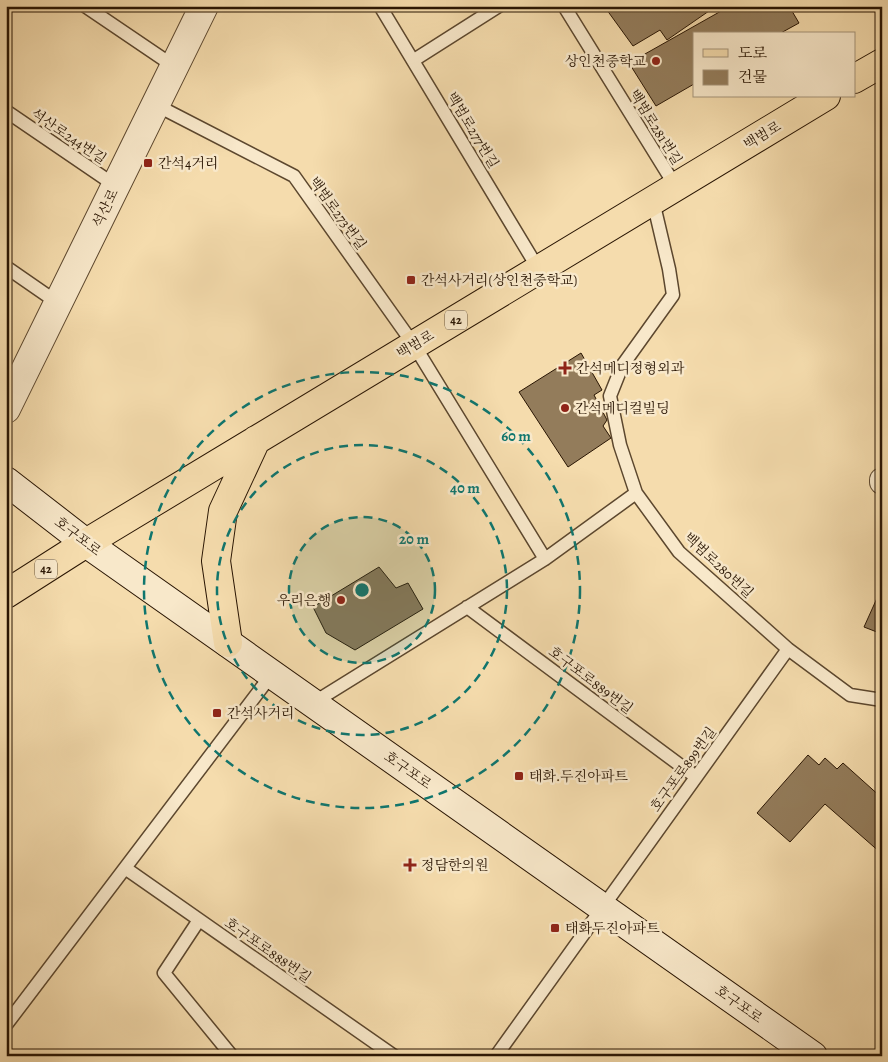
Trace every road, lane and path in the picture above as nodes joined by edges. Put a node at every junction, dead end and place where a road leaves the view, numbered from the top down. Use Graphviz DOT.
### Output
graph roads {
  1 [pos="85,6"];
  2 [pos="204,6"];
  3 [pos="380,6"];
  4 [pos="499,6"];
  5 [pos="564,6"];
  6 [pos="414,60"];
  7 [pos="882,63"];
  8 [pos="175,67"];
  9 [pos="856,78"];
  10 [pos="823,98"];
  11 [pos="156,105"];
  12 [pos="6,111"];
  13 [pos="116,186"];
  14 [pos="676,187"];
  15 [pos="653,201"];
  16 [pos="6,267"];
  17 [pos="539,270"];
  18 [pos="58,303"];
  19 [pos="414,345"];
  20 [pos="6,409"];
  21 [pos="256,440"];
  22 [pos="6,481"];
  23 [pos="636,493"];
  24 [pos="86,543"];
  25 [pos="546,558"];
  26 [pos="6,594"];
  27 [pos="467,607"];
  28 [pos="228,643"];
  29 [pos="788,649"];
  30 [pos="272,674"];
  31 [pos="882,700"];
  32 [pos="313,703"];
  33 [pos="696,777"];
  34 [pos="125,868"];
  35 [pos="602,907"];
  36 [pos="199,920"];
  37 [pos="6,1025"];
  38 [pos="232,1056"];
  39 [pos="394,1056"];
  40 [pos="496,1056"];
  41 [pos="813,1056"];
  1 -- 8 [label="lane"];
  2 -- 8 [label="main road, 석산로"];
  3 -- 6 [label="lane, 백범로277번길"];
  4 -- 6 [label="lane"];
  5 -- 14 [label="lane, 백범로281번길"];
  6 -- 17 [label="lane, 백범로277번길"];
  7 -- 9 [label="main road"];
  8 -- 11 [label="main road, 석산로"];
  10 -- 14 [label="main road, 백범로 / 42"];
  11 -- 13 [label="main road, 석산로"];
  11 -- 19 [label="lane, 백범로273번길"];
  12 -- 13 [label="lane, 석산로244번길"];
  13 -- 18 [label="main road, 석산로"];
  14 -- 15 [label="main road, 백범로 / 42"];
  15 -- 17 [label="main road, 백범로 / 42"];
  15 -- 23 [label="lane, 백범로280번길"];
  16 -- 18 [label="lane"];
  17 -- 19 [label="main road, 백범로 / 42"];
  18 -- 20 [label="main road, 석산로"];
  19 -- 21 [label="main road, 백범로 / 42"];
  19 -- 25 [label="lane, 백범로273번길"];
  21 -- 24 [label="main road, 백범로 / 42"];
  21 -- 28 [label="main road"];
  22 -- 24 [label="main road, 호구포로"];
  23 -- 25 [label="lane"];
  23 -- 29 [label="lane, 백범로280번길"];
  24 -- 26 [label="main road, 백범로 / 42"];
  24 -- 28 [label="main road, 호구포로"];
  25 -- 27 [label="lane"];
  27 -- 32 [label="lane"];
  27 -- 33 [label="lane, 호구포로889번길"];
  28 -- 30 [label="main road, 호구포로"];
  29 -- 31 [label="lane, 백범로280번길"];
  29 -- 33 [label="lane, 호구포로899번길"];
  30 -- 32 [label="main road, 호구포로"];
  30 -- 34 [label="lane"];
  32 -- 35 [label="main road, 호구포로"];
  33 -- 35 [label="lane, 호구포로899번길"];
  34 -- 36 [label="lane, 호구포로888번길"];
  34 -- 37 [label="lane"];
  35 -- 40 [label="lane, 호구포로899번길"];
  35 -- 41 [label="main road, 호구포로"];
  36 -- 38 [label="lane"];
  36 -- 39 [label="lane, 호구포로888번길"];
}
